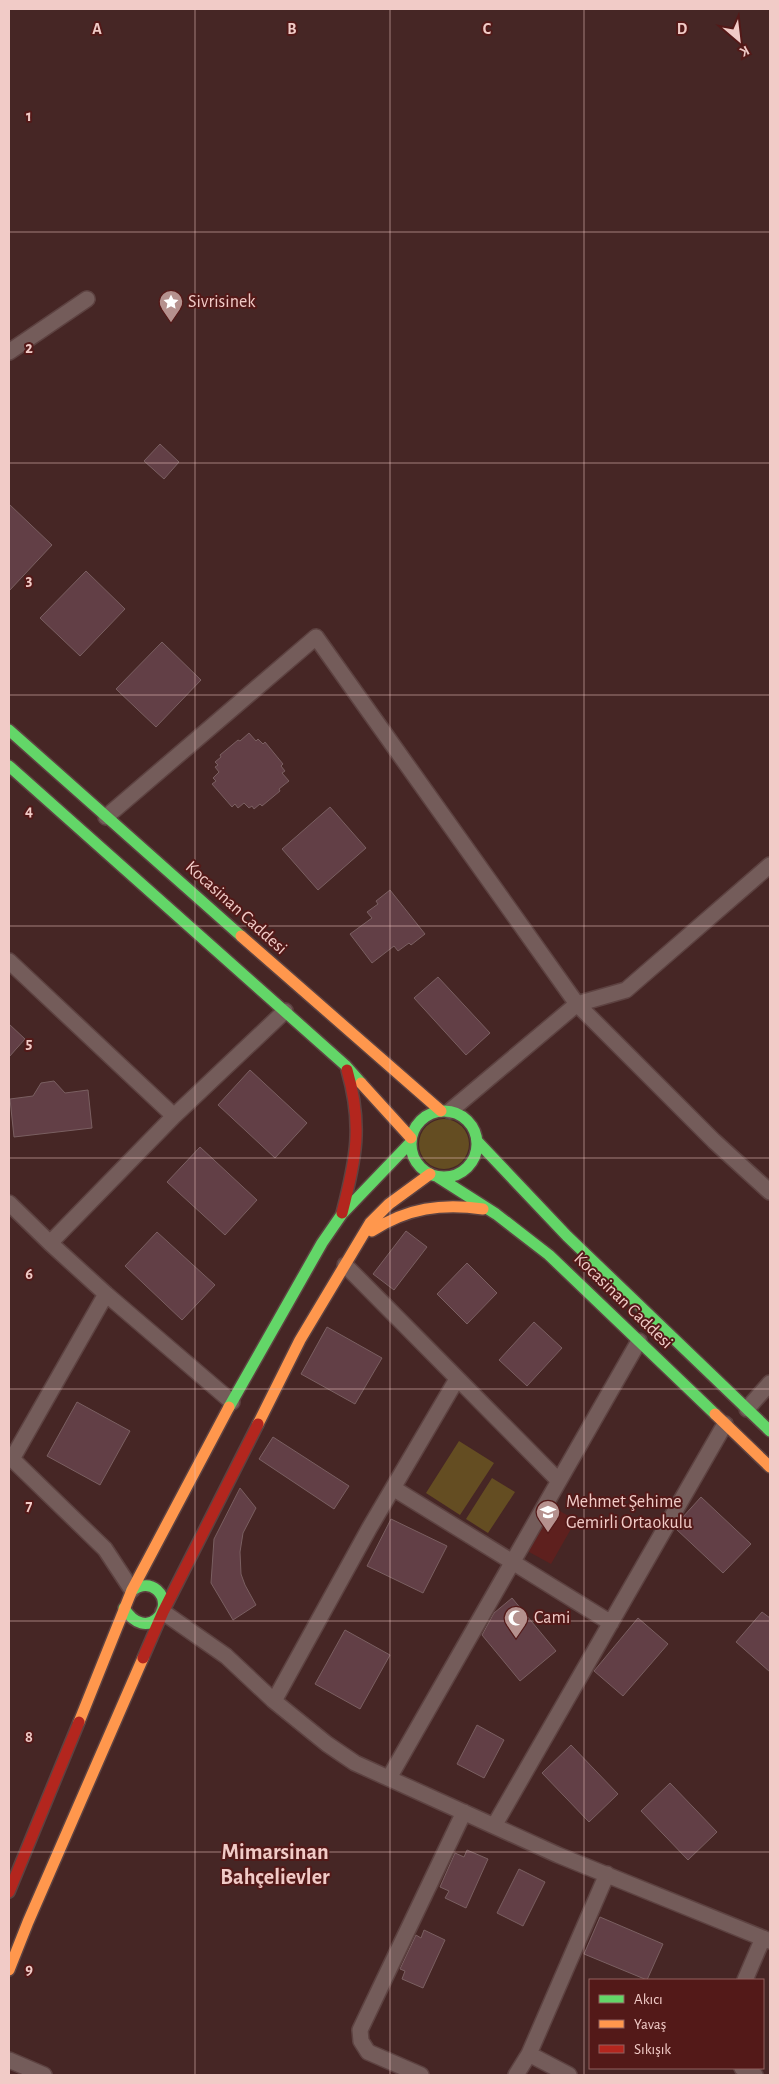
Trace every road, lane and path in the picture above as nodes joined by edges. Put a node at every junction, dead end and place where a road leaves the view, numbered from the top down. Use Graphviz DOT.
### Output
graph roads {
  1 [pos="87,299"];
  2 [pos="9,352"];
  3 [pos="9,730"];
  4 [pos="9,766"];
  5 [pos="106,816"];
  6 [pos="770,865"];
  7 [pos="9,961"];
  8 [pos="577,1004"];
  9 [pos="285,1011"];
  10 [pos="345,1065"];
  11 [pos="446,1111"];
  12 [pos="174,1116"];
  13 [pos="411,1140"];
  14 [pos="477,1141"];
  15 [pos="434,1175"];
  16 [pos="770,1192"];
  17 [pos="9,1203"];
  18 [pos="342,1214"];
  19 [pos="496,1214"];
  20 [pos="360,1240"];
  21 [pos="50,1243"];
  22 [pos="345,1265"];
  23 [pos="106,1294"];
  24 [pos="638,1340"];
  25 [pos="457,1379"];
  26 [pos="770,1383"];
  27 [pos="232,1402"];
  28 [pos="747,1409"];
  29 [pos="726,1424"];
  30 [pos="770,1431"];
  31 [pos="11,1457"];
  32 [pos="770,1467"];
  33 [pos="558,1481"];
  34 [pos="393,1488"];
  35 [pos="512,1562"];
  36 [pos="132,1590"];
  37 [pos="124,1608"];
  38 [pos="163,1612"];
  39 [pos="611,1623"];
  40 [pos="274,1701"];
  41 [pos="389,1778"];
  42 [pos="464,1812"];
  43 [pos="494,1826"];
  44 [pos="607,1874"];
  45 [pos="9,1892"];
  46 [pos="766,1940"];
  47 [pos="9,1970"];
  48 [pos="746,1979"];
  49 [pos="528,2054"];
  50 [pos="9,2060"];
  51 [pos="44,2075"];
  52 [pos="421,2075"];
  53 [pos="516,2075"];
  54 [pos="569,2075"];
  1 -- 2 [label="street"];
  3 -- 5 [label="main road, Kocasinan Caddesi"];
  4 -- 9 [label="main road"];
  5 -- 8 [label="street"];
  5 -- 11 [label="main road, Kocasinan Caddesi"];
  6 -- 8 [label="street"];
  7 -- 12 [label="street"];
  8 -- 11 [label="street"];
  8 -- 16 [label="street"];
  9 -- 10 [label="main road"];
  9 -- 12 [label="street"];
  10 -- 13 [label="main road"];
  10 -- 18 [label="main road"];
  11 -- 13 [label="main road"];
  11 -- 14 [label="main road"];
  12 -- 21 [label="street"];
  13 -- 15 [label="main road"];
  13 -- 18 [label="main road"];
  14 -- 15 [label="main road"];
  14 -- 28 [label="main road, Kocasinan Caddesi"];
  15 -- 19 [label="main road, Kocasinan Caddesi"];
  15 -- 20 [label="main road"];
  17 -- 21 [label="street"];
  18 -- 27 [label="main road"];
  19 -- 20 [label="main road"];
  19 -- 24 [label="main road, Kocasinan Caddesi"];
  20 -- 22 [label="main road"];
  21 -- 23 [label="street"];
  22 -- 25 [label="street"];
  22 -- 38 [label="main road"];
  23 -- 27 [label="street"];
  23 -- 31 [label="street"];
  24 -- 29 [label="main road, Kocasinan Caddesi"];
  24 -- 33 [label="street"];
  25 -- 33 [label="street"];
  25 -- 34 [label="street"];
  26 -- 28 [label="street"];
  27 -- 36 [label="main road"];
  28 -- 30 [label="main road, Kocasinan Caddesi"];
  29 -- 32 [label="main road, Kocasinan Caddesi"];
  29 -- 39 [label="street"];
  31 -- 36 [label="street"];
  33 -- 35 [label="street"];
  34 -- 35 [label="street"];
  34 -- 40 [label="street"];
  35 -- 39 [label="street"];
  35 -- 41 [label="street"];
  36 -- 37 [label="main road"];
  36 -- 38 [label="main road"];
  37 -- 38 [label="main road"];
  37 -- 45 [label="main road"];
  38 -- 40 [label="street"];
  38 -- 47 [label="main road"];
  39 -- 43 [label="street"];
  40 -- 41 [label="street"];
  41 -- 42 [label="street"];
  42 -- 43 [label="street"];
  42 -- 52 [label="street"];
  43 -- 44 [label="street"];
  44 -- 46 [label="street"];
  44 -- 49 [label="street"];
  46 -- 48 [label="street"];
  49 -- 53 [label="street"];
  49 -- 54 [label="street"];
  50 -- 51 [label="street"];
}
